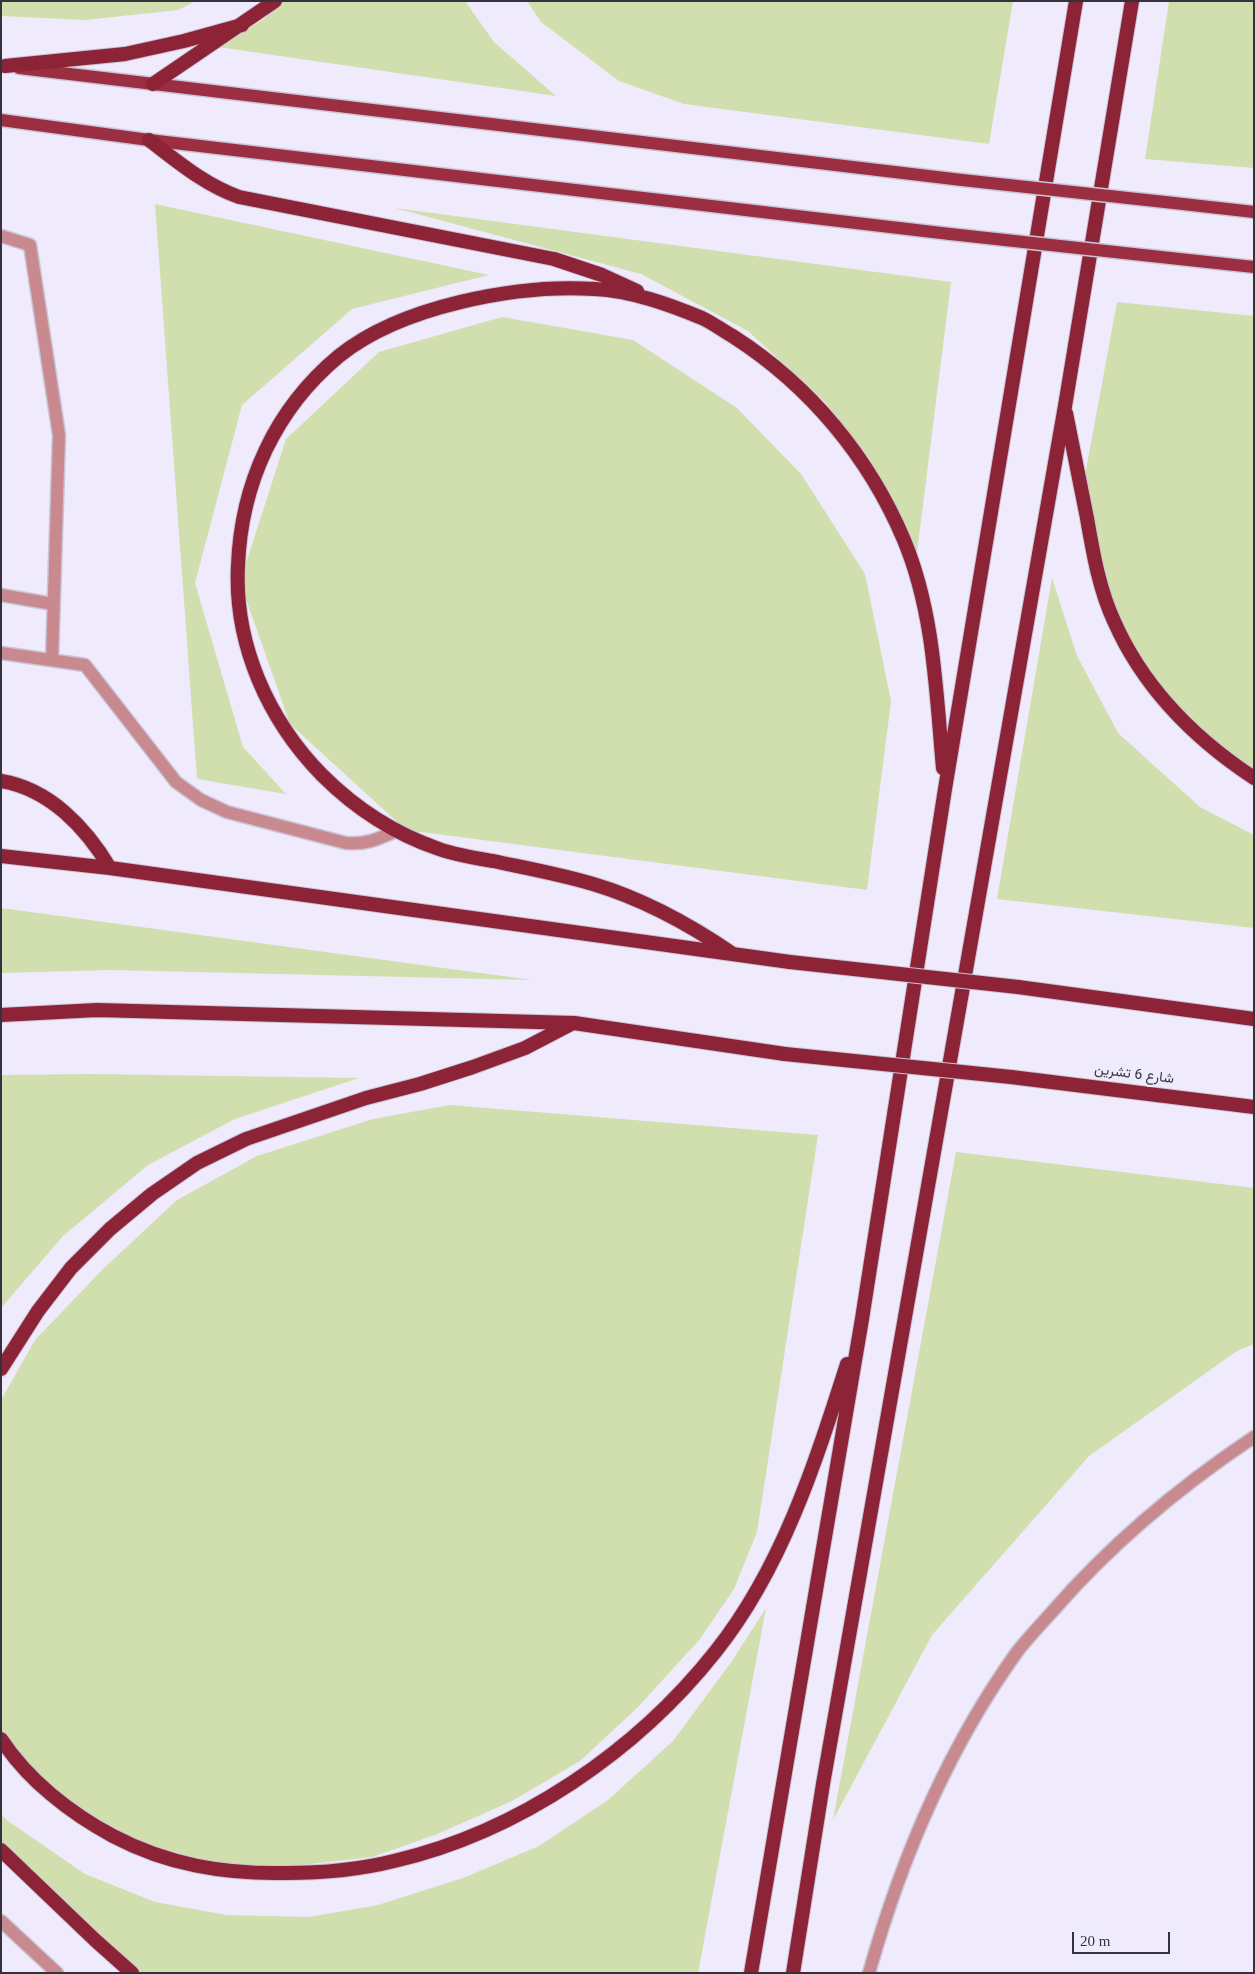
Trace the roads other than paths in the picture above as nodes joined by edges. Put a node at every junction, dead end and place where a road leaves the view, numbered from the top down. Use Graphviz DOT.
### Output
graph roads {
  1 [pos="275,1"];
  2 [pos="1076,1"];
  3 [pos="1132,1"];
  4 [pos="242,25"];
  5 [pos="3,66"];
  6 [pos="153,84"];
  7 [pos="1,120"];
  8 [pos="149,140"];
  9 [pos="1254,212"];
  10 [pos="1,236"];
  11 [pos="1254,267"];
  12 [pos="654,300"];
  13 [pos="1065,406"];
  14 [pos="1,595"];
  15 [pos="53,604"];
  16 [pos="1,653"];
  17 [pos="52,660"];
  18 [pos="1254,778"];
  19 [pos="1,780"];
  20 [pos="945,789"];
  21 [pos="396,830"];
  22 [pos="1,856"];
  23 [pos="110,868"];
  24 [pos="733,954"];
  25 [pos="1,1015"];
  26 [pos="1254,1019"];
  27 [pos="574,1023"];
  28 [pos="1254,1107"];
  29 [pos="862,1319"];
  30 [pos="1,1369"];
  31 [pos="1254,1437"];
  32 [pos="1,1739"];
  33 [pos="1,1850"];
  34 [pos="1,1922"];
  35 [pos="56,1973"];
  36 [pos="132,1973"];
  37 [pos="751,1973"];
  38 [pos="793,1973"];
  39 [pos="869,1973"];
  1 -- 4 [label="highway"];
  2 -- 20 [label="highway"];
  3 -- 13 [label="highway"];
  4 -- 5 [label="highway"];
  4 -- 6 [label="highway"];
  5 -- 6 [label="main road"];
  6 -- 9 [label="main road, bridge"];
  7 -- 8 [label="main road"];
  8 -- 11 [label="main road, bridge"];
  8 -- 12 [label="highway"];
  10 -- 15 [label="street"];
  12 -- 20 [label="highway"];
  12 -- 21 [label="highway"];
  13 -- 18 [label="highway"];
  13 -- 38 [label="highway"];
  14 -- 15 [label="street"];
  15 -- 17 [label="street"];
  16 -- 17 [label="street"];
  17 -- 21 [label="street"];
  19 -- 23 [label="highway"];
  20 -- 29 [label="highway"];
  21 -- 24 [label="highway"];
  22 -- 23 [label="highway"];
  23 -- 24 [label="highway"];
  24 -- 26 [label="highway, bridge"];
  25 -- 27 [label="highway, شارع 6 تشرين"];
  27 -- 28 [label="highway, شارع 6 تشرين, bridge"];
  27 -- 30 [label="highway"];
  29 -- 32 [label="highway"];
  29 -- 37 [label="highway"];
  31 -- 39 [label="street"];
  33 -- 36 [label="highway"];
  34 -- 35 [label="street"];
}
